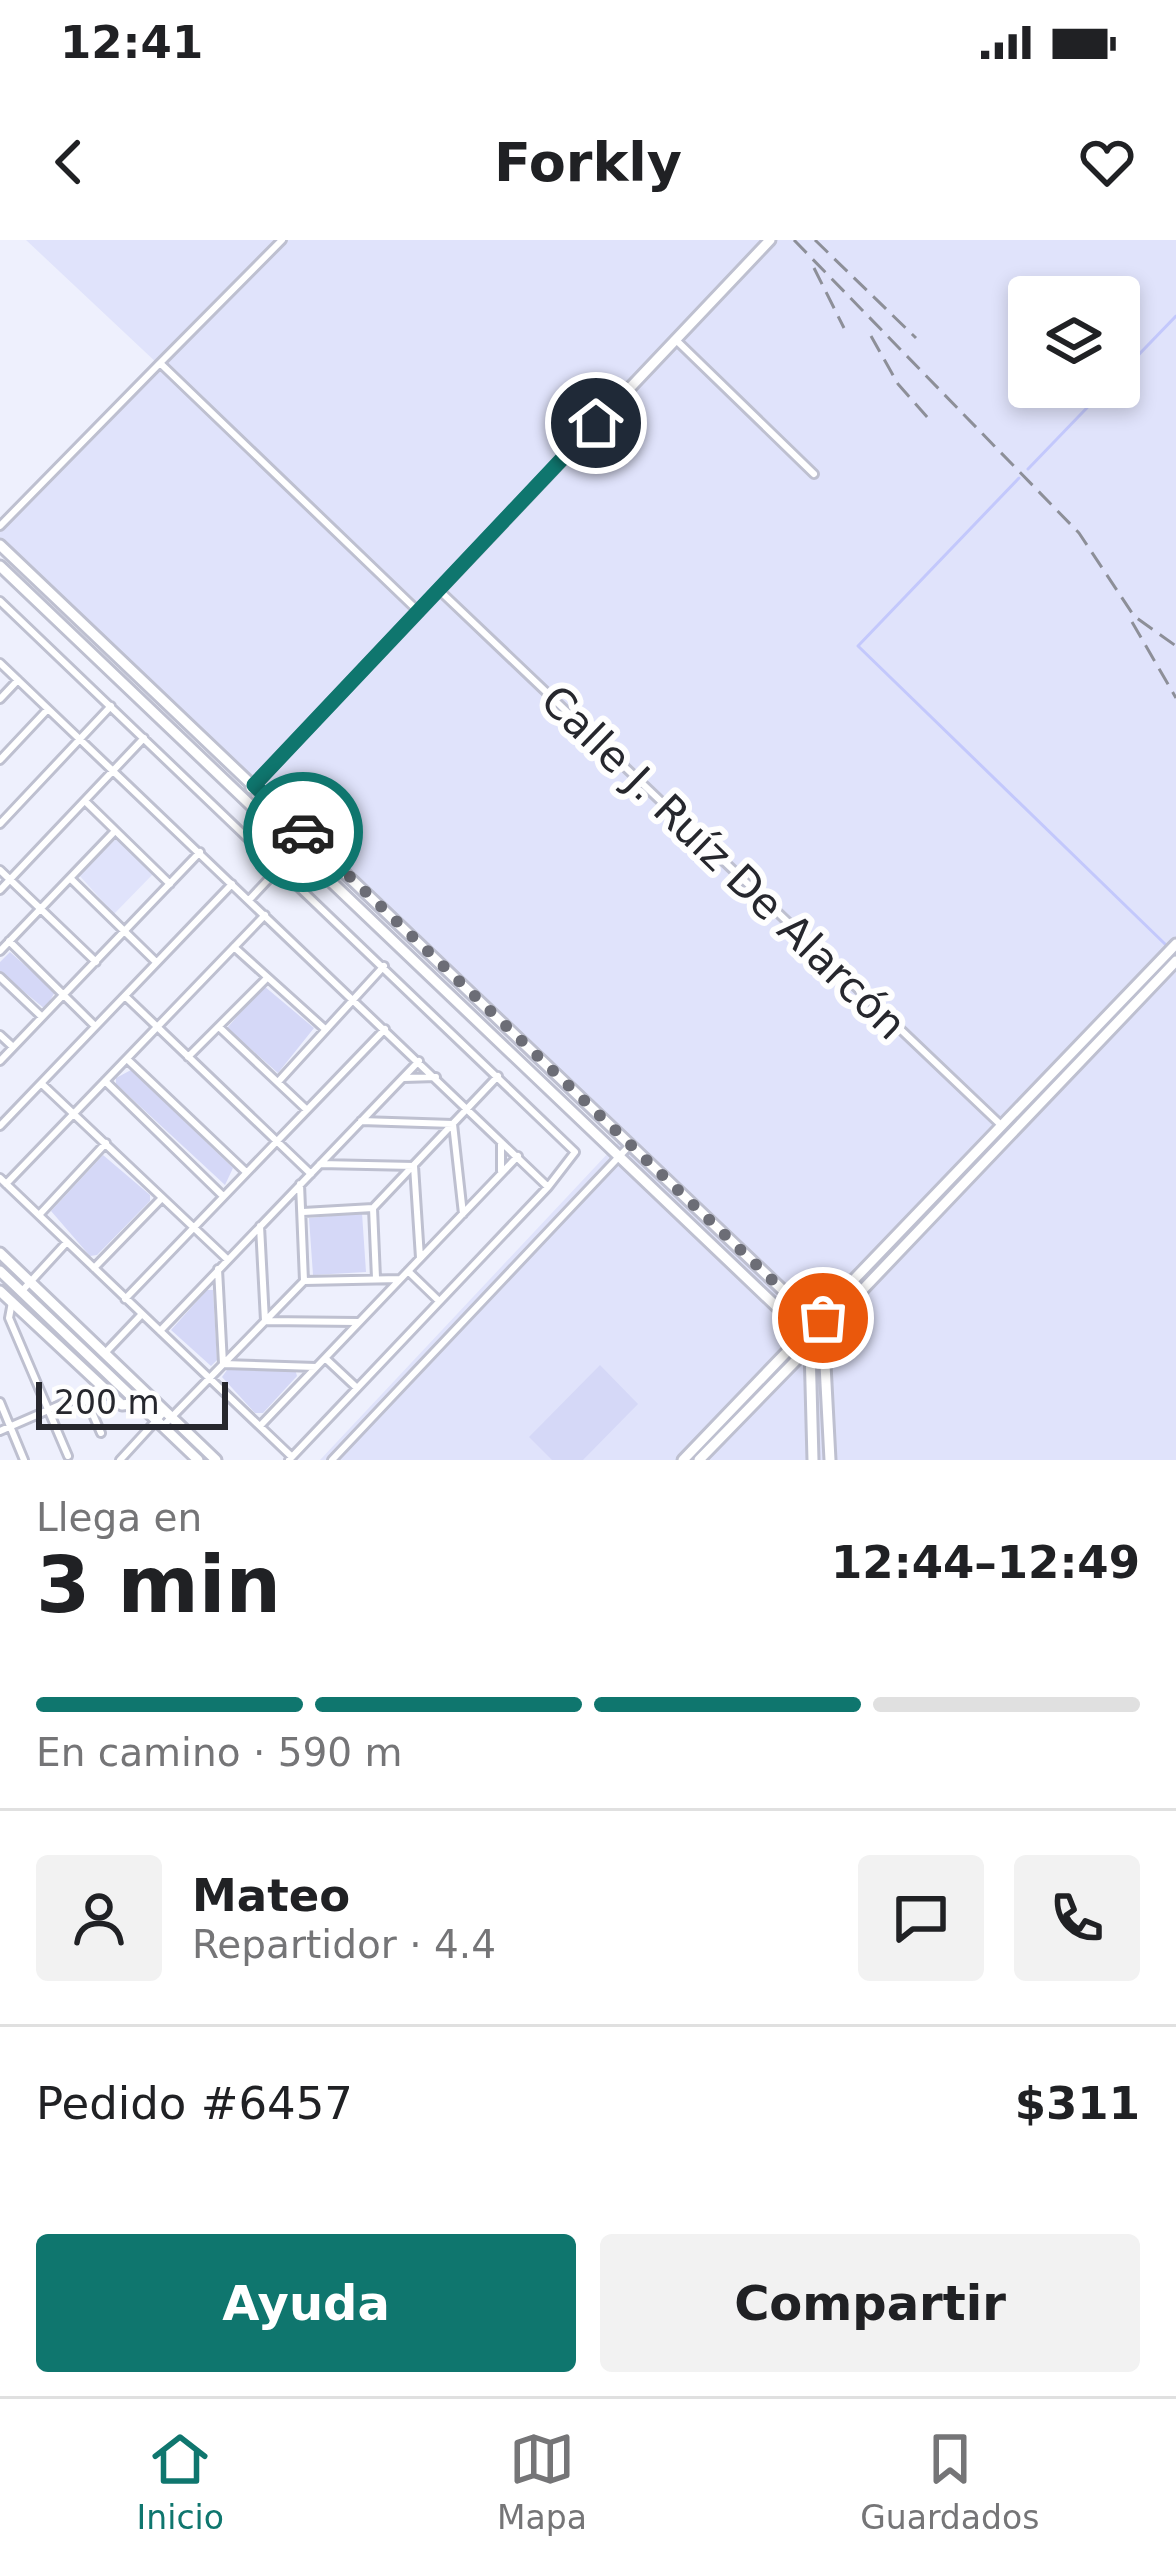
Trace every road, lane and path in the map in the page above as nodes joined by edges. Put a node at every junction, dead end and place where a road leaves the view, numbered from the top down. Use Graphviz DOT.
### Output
graph roads {
  1 [pos="281,240"];
  2 [pos="770,240"];
  3 [pos="675,339"];
  4 [pos="160,363"];
  5 [pos="814,474"];
  6 [pos="0,526"];
  7 [pos="0,545"];
  8 [pos="0,566"];
  9 [pos="440,590"];
  10 [pos="0,601"];
  11 [pos="418,612"];
  12 [pos="0,663"];
  13 [pos="18,680"];
  14 [pos="0,699"];
  15 [pos="111,706"];
  16 [pos="48,709"];
  17 [pos="80,739"];
  18 [pos="145,739"];
  19 [pos="0,760"];
  20 [pos="113,771"];
  21 [pos="254,785"];
  22 [pos="243,796"];
  23 [pos="85,801"];
  24 [pos="0,824"];
  25 [pos="115,831"];
  26 [pos="200,852"];
  27 [pos="280,867"];
  28 [pos="0,870"];
  29 [pos="70,878"];
  30 [pos="10,880"];
  31 [pos="170,884"];
  32 [pos="232,884"];
  33 [pos="0,890"];
  34 [pos="249,900"];
  35 [pos="40,908"];
  36 [pos="265,915"];
  37 [pos="124,932"];
  38 [pos="9,941"];
  39 [pos="1176,944"];
  40 [pos="234,947"];
  41 [pos="0,951"];
  42 [pos="96,962"];
  43 [pos="157,962"];
  44 [pos="1168,963"];
  45 [pos="384,966"];
  46 [pos="0,977"];
  47 [pos="267,977"];
  48 [pos="64,995"];
  49 [pos="124,996"];
  50 [pos="354,1000"];
  51 [pos="41,1017"];
  52 [pos="95,1026"];
  53 [pos="157,1027"];
  54 [pos="219,1027"];
  55 [pos="385,1029"];
  56 [pos="326,1030"];
  57 [pos="0,1035"];
  58 [pos="13,1047"];
  59 [pos="188,1057"];
  60 [pos="127,1059"];
  61 [pos="0,1061"];
  62 [pos="419,1061"];
  63 [pos="499,1076"];
  64 [pos="436,1077"];
  65 [pos="402,1078"];
  66 [pos="105,1082"];
  67 [pos="278,1082"];
  68 [pos="42,1084"];
  69 [pos="467,1108"];
  70 [pos="307,1110"];
  71 [pos="75,1113"];
  72 [pos="361,1121"];
  73 [pos="453,1124"];
  74 [pos="1000,1124"];
  75 [pos="0,1126"];
  76 [pos="1010,1132"];
  77 [pos="501,1141"];
  78 [pos="277,1142"];
  79 [pos="106,1143"];
  80 [pos="630,1145"];
  81 [pos="620,1155"];
  82 [pos="518,1156"];
  83 [pos="320,1164"];
  84 [pos="414,1166"];
  85 [pos="246,1172"];
  86 [pos="310,1174"];
  87 [pos="500,1174"];
  88 [pos="3,1181"];
  89 [pos="300,1184"];
  90 [pos="548,1187"];
  91 [pos="223,1196"];
  92 [pos="162,1198"];
  93 [pos="693,1203"];
  94 [pos="373,1208"];
  95 [pos="303,1212"];
  96 [pos="463,1214"];
  97 [pos="39,1215"];
  98 [pos="682,1215"];
  99 [pos="260,1226"];
  100 [pos="194,1229"];
  101 [pos="68,1242"];
  102 [pos="0,1253"];
  103 [pos="420,1258"];
  104 [pos="228,1260"];
  105 [pos="94,1268"];
  106 [pos="218,1269"];
  107 [pos="0,1271"];
  108 [pos="408,1271"];
  109 [pos="376,1278"];
  110 [pos="400,1279"];
  111 [pos="304,1280"];
  112 [pos="30,1282"];
  113 [pos="0,1291"];
  114 [pos="22,1292"];
  115 [pos="125,1299"];
  116 [pos="439,1301"];
  117 [pos="12,1302"];
  118 [pos="142,1314"];
  119 [pos="815,1317"];
  120 [pos="265,1321"];
  121 [pos="359,1322"];
  122 [pos="829,1325"];
  123 [pos="160,1331"];
  124 [pos="805,1340"];
  125 [pos="824,1346"];
  126 [pos="105,1353"];
  127 [pos="325,1358"];
  128 [pos="223,1364"];
  129 [pos="316,1367"];
  130 [pos="208,1378"];
  131 [pos="103,1386"];
  132 [pos="357,1388"];
  133 [pos="85,1394"];
  134 [pos="0,1402"];
  135 [pos="138,1403"];
  136 [pos="48,1410"];
  137 [pos="168,1414"];
  138 [pos="160,1424"];
  139 [pos="260,1426"];
  140 [pos="10,1427"];
  141 [pos="0,1431"];
  142 [pos="101,1433"];
  143 [pos="68,1456"];
  144 [pos="184,1456"];
  145 [pos="290,1458"];
  146 [pos="24,1460"];
  147 [pos="119,1460"];
  148 [pos="198,1460"];
  149 [pos="217,1460"];
  150 [pos="332,1460"];
  151 [pos="683,1460"];
  152 [pos="699,1460"];
  153 [pos="813,1460"];
  154 [pos="830,1460"];
  1 -- 4 [label="street"];
  2 -- 3 [label="street"];
  3 -- 5 [label="street"];
  3 -- 9 [label="street"];
  4 -- 6 [label="street"];
  4 -- 11 [label="street"];
  7 -- 21 [label="street"];
  8 -- 22 [label="street"];
  9 -- 11 [label="street"];
  9 -- 74 [label="street, Calle J. Ruíz De Alarcón"];
  10 -- 15 [label="street"];
  11 -- 21 [label="street"];
  12 -- 13 [label="street"];
  13 -- 14 [label="street"];
  13 -- 16 [label="street"];
  15 -- 17 [label="street"];
  15 -- 18 [label="street"];
  16 -- 17 [label="street"];
  16 -- 19 [label="street"];
  17 -- 20 [label="street"];
  17 -- 24 [label="street"];
  18 -- 20 [label="street"];
  18 -- 27 [label="street"];
  20 -- 23 [label="street"];
  20 -- 26 [label="street"];
  21 -- 22 [label="street"];
  21 -- 80 [label="street"];
  22 -- 81 [label="street"];
  23 -- 25 [label="street"];
  23 -- 30 [label="street"];
  25 -- 29 [label="street"];
  25 -- 31 [label="street"];
  26 -- 31 [label="street"];
  26 -- 32 [label="street"];
  27 -- 34 [label="street"];
  27 -- 45 [label="street"];
  28 -- 30 [label="street"];
  29 -- 35 [label="street"];
  29 -- 37 [label="street"];
  30 -- 33 [label="street"];
  30 -- 35 [label="street"];
  31 -- 37 [label="street"];
  32 -- 34 [label="street"];
  32 -- 43 [label="street"];
  34 -- 36 [label="street"];
  35 -- 38 [label="street"];
  35 -- 42 [label="street"];
  36 -- 40 [label="street"];
  36 -- 50 [label="street"];
  37 -- 42 [label="street"];
  37 -- 43 [label="street"];
  38 -- 41 [label="street"];
  38 -- 48 [label="street"];
  39 -- 44 [label="street"];
  40 -- 47 [label="street"];
  40 -- 53 [label="street"];
  42 -- 48 [label="street"];
  43 -- 49 [label="street"];
  44 -- 74 [label="street"];
  44 -- 76 [label="street"];
  45 -- 50 [label="street"];
  45 -- 63 [label="street"];
  46 -- 51 [label="street"];
  47 -- 54 [label="street"];
  47 -- 56 [label="street"];
  48 -- 51 [label="street"];
  48 -- 52 [label="street"];
  49 -- 52 [label="street"];
  49 -- 53 [label="street"];
  50 -- 55 [label="street"];
  50 -- 56 [label="street"];
  51 -- 58 [label="street"];
  52 -- 68 [label="street"];
  53 -- 59 [label="street"];
  53 -- 60 [label="street"];
  54 -- 59 [label="street"];
  54 -- 67 [label="street"];
  55 -- 62 [label="street"];
  55 -- 70 [label="street"];
  56 -- 67 [label="street"];
  57 -- 58 [label="street"];
  58 -- 61 [label="street"];
  59 -- 78 [label="street"];
  60 -- 66 [label="street"];
  60 -- 85 [label="street"];
  62 -- 64 [label="street"];
  62 -- 65 [label="street"];
  63 -- 69 [label="street"];
  63 -- 90 [label="street"];
  64 -- 65 [label="street"];
  64 -- 69 [label="street"];
  65 -- 72 [label="street"];
  66 -- 71 [label="street"];
  66 -- 91 [label="street"];
  67 -- 70 [label="street"];
  68 -- 71 [label="street"];
  68 -- 75 [label="street"];
  69 -- 73 [label="street"];
  69 -- 77 [label="street"];
  70 -- 78 [label="street"];
  71 -- 79 [label="street"];
  71 -- 88 [label="street"];
  72 -- 73 [label="street"];
  72 -- 83 [label="street"];
  73 -- 84 [label="street"];
  73 -- 96 [label="street"];
  74 -- 76 [label="street, Calle J. Ruíz De Alarcón"];
  74 -- 119 [label="street"];
  76 -- 122 [label="street"];
  77 -- 82 [label="street"];
  77 -- 87 [label="street"];
  78 -- 85 [label="street"];
  78 -- 86 [label="street"];
  79 -- 92 [label="street"];
  79 -- 97 [label="street"];
  80 -- 81 [label="street"];
  80 -- 93 [label="street"];
  81 -- 98 [label="street"];
  81 -- 150 [label="street"];
  82 -- 87 [label="street"];
  82 -- 90 [label="street"];
  83 -- 84 [label="street"];
  83 -- 86 [label="street"];
  84 -- 94 [label="street"];
  84 -- 103 [label="street"];
  85 -- 91 [label="street"];
  86 -- 89 [label="street"];
  87 -- 96 [label="street"];
  88 -- 97 [label="street"];
  89 -- 95 [label="street"];
  89 -- 99 [label="street"];
  90 -- 116 [label="street"];
  91 -- 100 [label="street"];
  92 -- 100 [label="street"];
  92 -- 105 [label="street"];
  93 -- 98 [label="street"];
  93 -- 119 [label="street"];
  94 -- 95 [label="street"];
  94 -- 109 [label="street"];
  95 -- 111 [label="street"];
  96 -- 103 [label="street"];
  97 -- 101 [label="street"];
  98 -- 124 [label="street"];
  99 -- 104 [label="street"];
  99 -- 120 [label="street"];
  100 -- 104 [label="street"];
  100 -- 115 [label="street"];
  101 -- 105 [label="street"];
  101 -- 112 [label="street"];
  102 -- 112 [label="street"];
  103 -- 108 [label="street"];
  104 -- 106 [label="street"];
  105 -- 115 [label="street"];
  106 -- 123 [label="street"];
  106 -- 128 [label="street"];
  107 -- 114 [label="street"];
  108 -- 110 [label="street"];
  108 -- 116 [label="street"];
  109 -- 110 [label="street"];
  109 -- 111 [label="street"];
  110 -- 121 [label="street"];
  111 -- 120 [label="street"];
  112 -- 114 [label="street"];
  112 -- 126 [label="street"];
  113 -- 117 [label="street"];
  114 -- 117 [label="street"];
  114 -- 135 [label="street"];
  115 -- 118 [label="street"];
  116 -- 132 [label="street"];
  117 -- 131 [label="street"];
  117 -- 136 [label="street"];
  118 -- 123 [label="street"];
  118 -- 126 [label="street"];
  119 -- 122 [label="street"];
  119 -- 124 [label="street"];
  120 -- 121 [label="street"];
  120 -- 128 [label="street"];
  121 -- 127 [label="street"];
  122 -- 125 [label="street"];
  123 -- 130 [label="street"];
  124 -- 125 [label="street"];
  124 -- 151 [label="street"];
  124 -- 152 [label="street"];
  124 -- 153 [label="street"];
  125 -- 154 [label="street"];
  126 -- 137 [label="street"];
  127 -- 129 [label="street"];
  127 -- 132 [label="street"];
  128 -- 129 [label="street"];
  128 -- 130 [label="street"];
  129 -- 139 [label="street"];
  130 -- 137 [label="street"];
  130 -- 139 [label="street"];
  131 -- 133 [label="street"];
  131 -- 135 [label="street"];
  132 -- 145 [label="street"];
  133 -- 136 [label="street"];
  133 -- 142 [label="street"];
  134 -- 140 [label="street"];
  135 -- 138 [label="street"];
  136 -- 140 [label="street"];
  136 -- 143 [label="street"];
  137 -- 138 [label="street"];
  137 -- 149 [label="street"];
  138 -- 144 [label="street"];
  138 -- 147 [label="street"];
  139 -- 145 [label="street"];
  140 -- 141 [label="street"];
  140 -- 146 [label="street"];
  144 -- 148 [label="street"];
}
